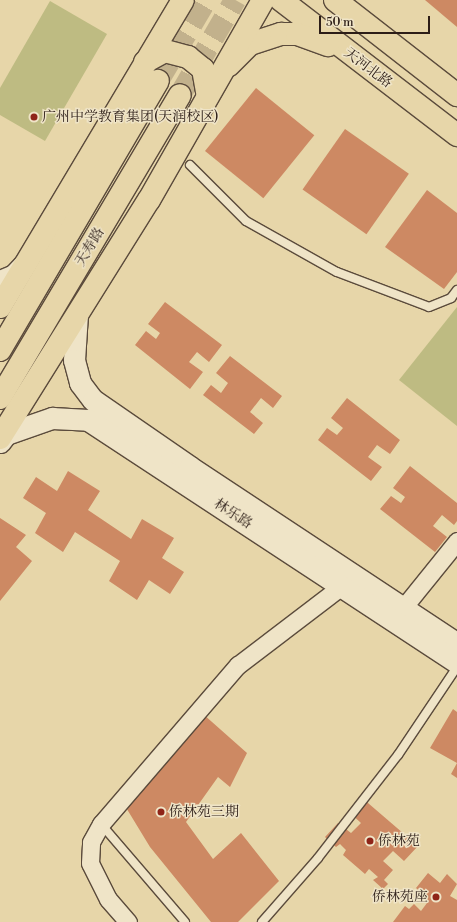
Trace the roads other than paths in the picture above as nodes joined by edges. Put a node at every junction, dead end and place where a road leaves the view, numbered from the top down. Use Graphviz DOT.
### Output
graph roads {
  1 [pos="183,0"];
  2 [pos="264,0"];
  3 [pos="281,0"];
  4 [pos="336,0"];
  5 [pos="352,0"];
  6 [pos="387,40"];
  7 [pos="145,62"];
  8 [pos="361,63"];
  9 [pos="158,81"];
  10 [pos="180,95"];
  11 [pos="457,95"];
  12 [pos="208,96"];
  13 [pos="457,135"];
  14 [pos="190,165"];
  15 [pos="31,257"];
  16 [pos="0,281"];
  17 [pos="457,290"];
  18 [pos="0,307"];
  19 [pos="78,314"];
  20 [pos="0,350"];
  21 [pos="0,398"];
  22 [pos="0,438"];
  23 [pos="0,442"];
  24 [pos="457,542"];
  25 [pos="349,581"];
  26 [pos="403,608"];
  27 [pos="457,644"];
  28 [pos="457,662"];
  29 [pos="457,667"];
  30 [pos="101,824"];
  31 [pos="128,922"];
  32 [pos="184,922"];
  33 [pos="262,922"];
  1 -- 7 [label="main road"];
  2 -- 12 [label="main road"];
  3 -- 8 [label="main road, 天河北路"];
  4 -- 6 [label="main road"];
  5 -- 6 [label="main road"];
  6 -- 11 [label="main road"];
  7 -- 12 [label="main road"];
  7 -- 15 [label="main road"];
  8 -- 12 [label="main road"];
  8 -- 13 [label="main road, 天河北路"];
  9 -- 20 [label="main road, 天寿路"];
  10 -- 21 [label="main road, 天寿路"];
  12 -- 19 [label="main road"];
  14 -- 17 [label="lane"];
  15 -- 16 [label="street"];
  15 -- 18 [label="main road"];
  19 -- 22 [label="main road"];
  19 -- 25 [label="street, 林乐路"];
  23 -- 25 [label="street, 林乐路"];
  24 -- 26 [label="street"];
  25 -- 26 [label="street, 林乐路"];
  25 -- 28 [label="street, 林乐路"];
  25 -- 30 [label="street"];
  26 -- 27 [label="street, 林乐路"];
  29 -- 33 [label="lane"];
  30 -- 31 [label="street"];
  30 -- 32 [label="lane"];
}
